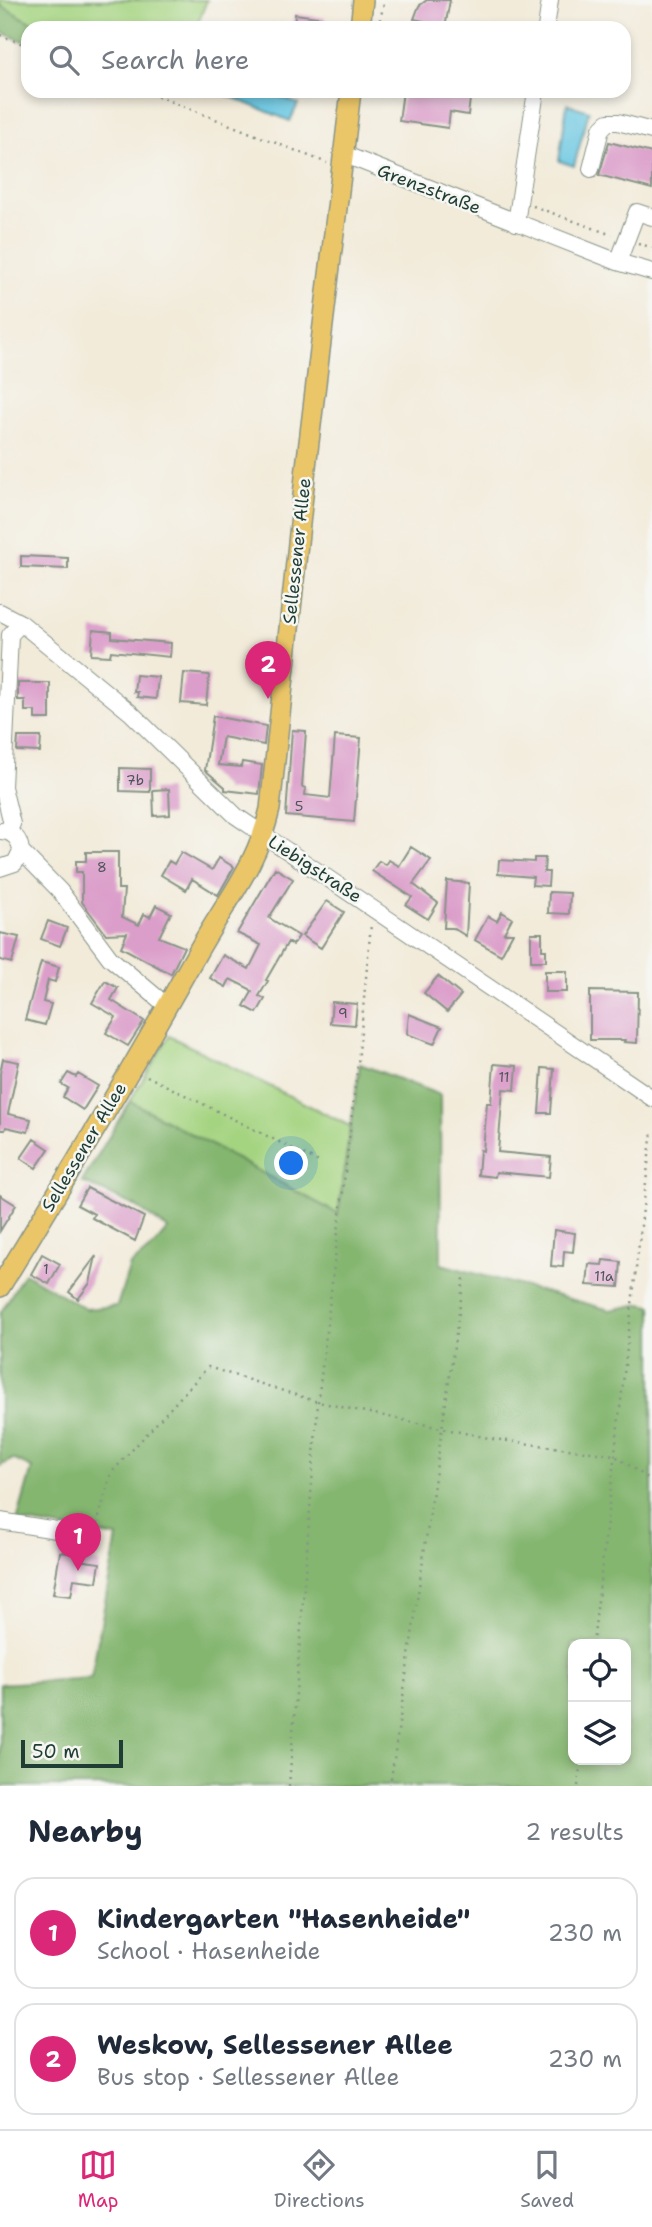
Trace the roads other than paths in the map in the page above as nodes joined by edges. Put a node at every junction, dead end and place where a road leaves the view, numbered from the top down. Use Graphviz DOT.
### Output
graph roads {
  1 [pos="363,0"];
  2 [pos="550,0"];
  3 [pos="361,21"];
  4 [pos="547,21"];
  5 [pos="350,98"];
  6 [pos="535,98"];
  7 [pos="652,131"];
  8 [pos="342,161"];
  9 [pos="591,169"];
  10 [pos="652,217"];
  11 [pos="516,223"];
  12 [pos="618,262"];
  13 [pos="652,272"];
  14 [pos="0,612"];
  15 [pos="21,622"];
  16 [pos="3,831"];
  17 [pos="264,835"];
  18 [pos="21,852"];
  19 [pos="0,868"];
  20 [pos="167,1006"];
  21 [pos="652,1098"];
  22 [pos="0,1287"];
  23 [pos="0,1521"];
  24 [pos="94,1536"];
  1 -- 3 [label="main road"];
  2 -- 4 [label="street"];
  5 -- 8 [label="main road, Sellessener Allee"];
  6 -- 11 [label="street"];
  7 -- 9 [label="street"];
  8 -- 11 [label="street, Grenzstraße"];
  8 -- 17 [label="main road, Sellessener Allee"];
  10 -- 12 [label="street"];
  11 -- 12 [label="street, Grenzstraße"];
  12 -- 13 [label="street, Grenzstraße"];
  14 -- 15 [label="street, Liebigstraße"];
  15 -- 16 [label="street"];
  15 -- 17 [label="street, Liebigstraße"];
  16 -- 18 [label="street"];
  17 -- 20 [label="main road, Sellessener Allee"];
  17 -- 21 [label="street, Liebigstraße"];
  18 -- 19 [label="street"];
  18 -- 20 [label="street"];
  20 -- 22 [label="main road, Sellessener Allee"];
  23 -- 24 [label="street"];
}
